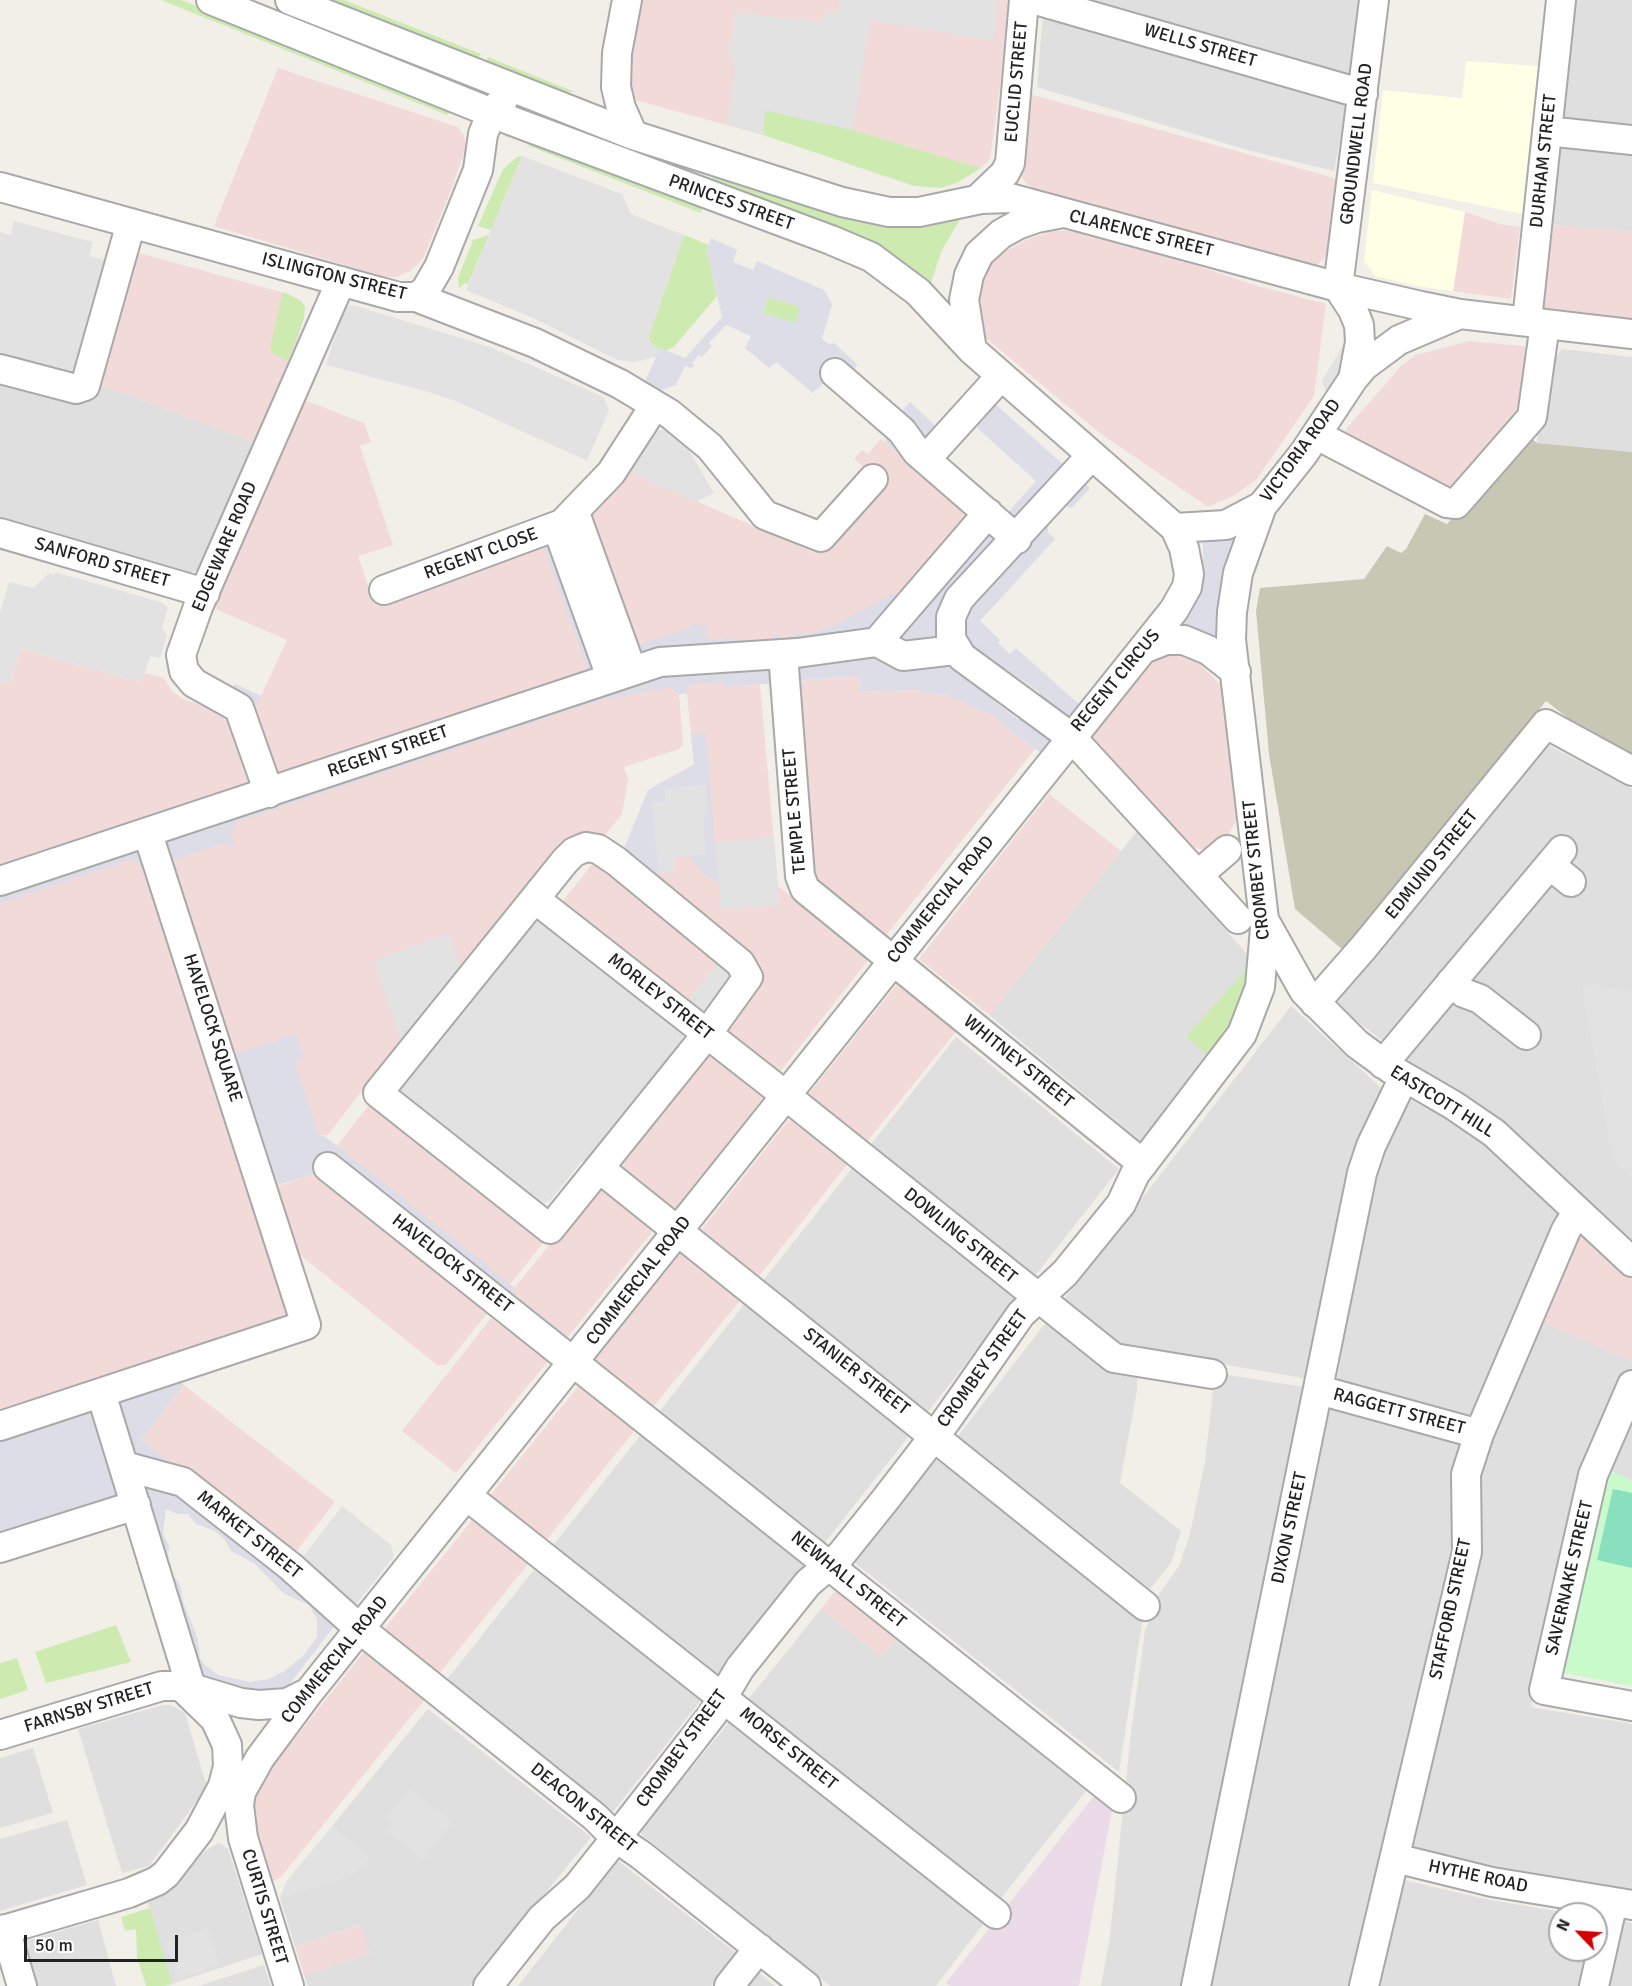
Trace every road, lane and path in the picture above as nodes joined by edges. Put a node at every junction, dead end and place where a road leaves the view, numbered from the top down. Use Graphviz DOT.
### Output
graph roads {
  1 [pos="212,0"];
  2 [pos="290,0"];
  3 [pos="627,0"];
  4 [pos="1024,0"];
  5 [pos="1036,0"];
  6 [pos="1374,0"];
  7 [pos="1562,0"];
  8 [pos="513,88"];
  9 [pos="1363,94"];
  10 [pos="502,116"];
  11 [pos="1547,131"];
  12 [pos="633,135"];
  13 [pos="1632,140"];
  14 [pos="1010,163"];
  15 [pos="0,187"];
  16 [pos="978,199"];
  17 [pos="1023,201"];
  18 [pos="1066,213"];
  19 [pos="131,223"];
  20 [pos="341,281"];
  21 [pos="1338,287"];
  22 [pos="416,297"];
  23 [pos="1460,314"];
  24 [pos="1536,323"];
  25 [pos="1632,334"];
  26 [pos="972,350"];
  27 [pos="0,369"];
  28 [pos="835,372"];
  29 [pos="1001,376"];
  30 [pos="1353,379"];
  31 [pos="655,405"];
  32 [pos="1317,435"];
  33 [pos="1091,456"];
  34 [pos="926,459"];
  35 [pos="873,479"];
  36 [pos="1262,506"];
  37 [pos="988,513"];
  38 [pos="566,520"];
  39 [pos="1174,528"];
  40 [pos="0,533"];
  41 [pos="1010,546"];
  42 [pos="384,590"];
  43 [pos="205,593"];
  44 [pos="877,642"];
  45 [pos="1143,649"];
  46 [pos="955,650"];
  47 [pos="783,654"];
  48 [pos="1236,672"];
  49 [pos="622,674"];
  50 [pos="1071,737"];
  51 [pos="1632,771"];
  52 [pos="269,792"];
  53 [pos="148,834"];
  54 [pos="1227,850"];
  55 [pos="1561,866"];
  56 [pos="1199,873"];
  57 [pos="0,881"];
  58 [pos="535,900"];
  59 [pos="1252,920"];
  60 [pos="892,961"];
  61 [pos="1451,982"];
  62 [pos="1260,989"];
  63 [pos="1310,997"];
  64 [pos="707,1034"];
  65 [pos="1526,1035"];
  66 [pos="1393,1070"];
  67 [pos="785,1095"];
  68 [pos="1143,1164"];
  69 [pos="328,1167"];
  70 [pos="599,1168"];
  71 [pos="1577,1212"];
  72 [pos="679,1231"];
  73 [pos="1632,1262"];
  74 [pos="1037,1298"];
  75 [pos="574,1362"];
  76 [pos="1212,1374"];
  77 [pos="1632,1385"];
  78 [pos="1319,1390"];
  79 [pos="101,1393"];
  80 [pos="0,1426"];
  81 [pos="1479,1434"];
  82 [pos="935,1436"];
  83 [pos="124,1466"];
  84 [pos="467,1496"];
  85 [pos="138,1511"];
  86 [pos="0,1548"];
  87 [pos="830,1565"];
  88 [pos="1145,1606"];
  89 [pos="360,1629"];
  90 [pos="186,1686"];
  91 [pos="309,1692"];
  92 [pos="722,1697"];
  93 [pos="1632,1706"];
  94 [pos="0,1735"];
  95 [pos="1121,1798"];
  96 [pos="199,1832"];
  97 [pos="243,1838"];
  98 [pos="616,1838"];
  99 [pos="1395,1858"];
  100 [pos="1622,1904"];
  101 [pos="996,1914"];
  102 [pos="3,1930"];
  103 [pos="759,1948"];
  104 [pos="22,1986"];
  105 [pos="289,1986"];
  106 [pos="488,1986"];
  107 [pos="729,1986"];
  108 [pos="806,1986"];
  109 [pos="1196,1986"];
  110 [pos="1365,1986"];
  111 [pos="1594,1986"];
  1 -- 10 [label="street, PRINCES STREET"];
  2 -- 8 [label="street, PRINCES STREET"];
  3 -- 12 [label="street"];
  4 -- 14 [label="street, EUCLID STREET"];
  5 -- 9 [label="street, WELLS STREET"];
  6 -- 9 [label="street, GROUNDWELL ROAD"];
  7 -- 11 [label="street, DURHAM STREET"];
  8 -- 10 [label="street"];
  8 -- 12 [label="street, PRINCES STREET"];
  9 -- 21 [label="street, GROUNDWELL ROAD"];
  10 -- 22 [label="street"];
  10 -- 26 [label="street, PRINCES STREET"];
  11 -- 13 [label="street"];
  11 -- 24 [label="street, DURHAM STREET"];
  12 -- 16 [label="street, PRINCES STREET"];
  14 -- 16 [label="street, EUCLID STREET"];
  14 -- 17 [label="street, EUCLID STREET"];
  15 -- 19 [label="street, ISLINGTON STREET"];
  16 -- 17 [label="street, PRINCES STREET"];
  17 -- 18 [label="street, PRINCES STREET"];
  18 -- 21 [label="street, CLARENCE STREET"];
  18 -- 26 [label="street, CLARENCE STREET"];
  19 -- 20 [label="street, ISLINGTON STREET"];
  19 -- 27 [label="street"];
  20 -- 22 [label="street, ISLINGTON STREET"];
  20 -- 43 [label="street, EDGEWARE ROAD"];
  21 -- 23 [label="street"];
  21 -- 30 [label="street, VICTORIA ROAD"];
  22 -- 31 [label="street, ISLINGTON STREET"];
  23 -- 24 [label="street"];
  23 -- 30 [label="street, VICTORIA ROAD"];
  24 -- 25 [label="street"];
  24 -- 32 [label="street, DURHAM STREET"];
  26 -- 29 [label="street, PRINCES STREET"];
  28 -- 34 [label="street"];
  29 -- 33 [label="street, PRINCES STREET"];
  29 -- 34 [label="street"];
  30 -- 32 [label="street, VICTORIA ROAD"];
  31 -- 35 [label="street, ISLINGTON STREET"];
  31 -- 38 [label="street, REGENT CLOSE"];
  32 -- 36 [label="street, VICTORIA ROAD"];
  33 -- 39 [label="street, PRINCES STREET"];
  33 -- 41 [label="street"];
  34 -- 37 [label="street"];
  36 -- 39 [label="street, VICTORIA ROAD"];
  36 -- 48 [label="street, CROMBEY STREET"];
  37 -- 41 [label="street"];
  37 -- 44 [label="street"];
  38 -- 42 [label="street, REGENT CLOSE"];
  38 -- 49 [label="street"];
  39 -- 45 [label="street, REGENT CIRCUS"];
  40 -- 43 [label="street, SANFORD STREET"];
  41 -- 46 [label="street"];
  43 -- 52 [label="street, EDGEWARE ROAD"];
  44 -- 46 [label="street"];
  44 -- 47 [label="street"];
  45 -- 48 [label="street"];
  45 -- 50 [label="street, REGENT CIRCUS"];
  46 -- 50 [label="street, REGENT CIRCUS"];
  47 -- 49 [label="street, REGENT STREET"];
  47 -- 60 [label="street, TEMPLE STREET"];
  48 -- 59 [label="street, CROMBEY STREET"];
  49 -- 52 [label="street, REGENT STREET"];
  50 -- 56 [label="street, EASTCOTT HILL"];
  50 -- 60 [label="street, COMMERCIAL ROAD"];
  51 -- 63 [label="street, EDMUND STREET"];
  52 -- 53 [label="street, REGENT STREET"];
  53 -- 57 [label="street, REGENT STREET"];
  53 -- 79 [label="street, HAVELOCK SQUARE"];
  54 -- 56 [label="street"];
  55 -- 61 [label="street, DIXON STREET"];
  56 -- 59 [label="street, EASTCOTT HILL"];
  58 -- 64 [label="street, MORLEY STREET"];
  58 -- 64 [label="street"];
  58 -- 70 [label="street"];
  59 -- 62 [label="street, CROMBEY STREET"];
  59 -- 63 [label="street, EASTCOTT HILL"];
  60 -- 67 [label="street, COMMERCIAL ROAD"];
  60 -- 68 [label="street, WHITNEY STREET"];
  61 -- 65 [label="street"];
  61 -- 66 [label="street, DIXON STREET"];
  62 -- 63 [label="street"];
  62 -- 68 [label="street, CROMBEY STREET"];
  63 -- 66 [label="street, EASTCOTT HILL"];
  64 -- 67 [label="street, MORLEY STREET"];
  64 -- 70 [label="street"];
  66 -- 71 [label="street, EASTCOTT HILL"];
  66 -- 78 [label="street, DIXON STREET"];
  67 -- 72 [label="street, COMMERCIAL ROAD"];
  67 -- 74 [label="street, DOWLING STREET"];
  68 -- 74 [label="street, CROMBEY STREET"];
  69 -- 75 [label="street, HAVELOCK STREET"];
  70 -- 72 [label="street, STANIER STREET"];
  71 -- 73 [label="street, EASTCOTT HILL"];
  71 -- 81 [label="street, STAFFORD STREET"];
  72 -- 75 [label="street, COMMERCIAL ROAD"];
  72 -- 82 [label="street, STANIER STREET"];
  74 -- 76 [label="street, DOWLING STREET"];
  74 -- 82 [label="street, CROMBEY STREET"];
  75 -- 84 [label="street, COMMERCIAL ROAD"];
  75 -- 87 [label="street, NEWHALL STREET"];
  77 -- 93 [label="street, SAVERNAKE STREET"];
  78 -- 81 [label="street, RAGGETT STREET"];
  78 -- 109 [label="street, DIXON STREET"];
  79 -- 80 [label="street"];
  79 -- 83 [label="street"];
  81 -- 99 [label="street, STAFFORD STREET"];
  82 -- 87 [label="street, CROMBEY STREET"];
  82 -- 88 [label="street, STANIER STREET"];
  83 -- 85 [label="street"];
  83 -- 89 [label="street, MARKET STREET"];
  84 -- 89 [label="street, COMMERCIAL ROAD"];
  84 -- 92 [label="street, MORSE STREET"];
  85 -- 86 [label="street"];
  85 -- 90 [label="street"];
  87 -- 92 [label="street, CROMBEY STREET"];
  87 -- 95 [label="street, NEWHALL STREET"];
  89 -- 91 [label="street, COMMERCIAL ROAD"];
  89 -- 98 [label="street, DEACON STREET"];
  90 -- 91 [label="street, FARNSBY STREET"];
  90 -- 94 [label="street, FARNSBY STREET"];
  90 -- 96 [label="street, FARNSBY STREET"];
  91 -- 97 [label="street, COMMERCIAL ROAD"];
  92 -- 98 [label="street, CROMBEY STREET"];
  92 -- 101 [label="street, MORSE STREET"];
  96 -- 97 [label="street, CURTIS STREET"];
  96 -- 102 [label="street"];
  97 -- 105 [label="street, CURTIS STREET"];
  98 -- 103 [label="street, DEACON STREET"];
  98 -- 106 [label="street, CROMBEY STREET"];
  99 -- 100 [label="street, HYTHE ROAD"];
  99 -- 110 [label="street, STAFFORD STREET"];
  100 -- 111 [label="street"];
  102 -- 104 [label="street"];
  103 -- 107 [label="street"];
  103 -- 108 [label="street, DEACON STREET"];
}
